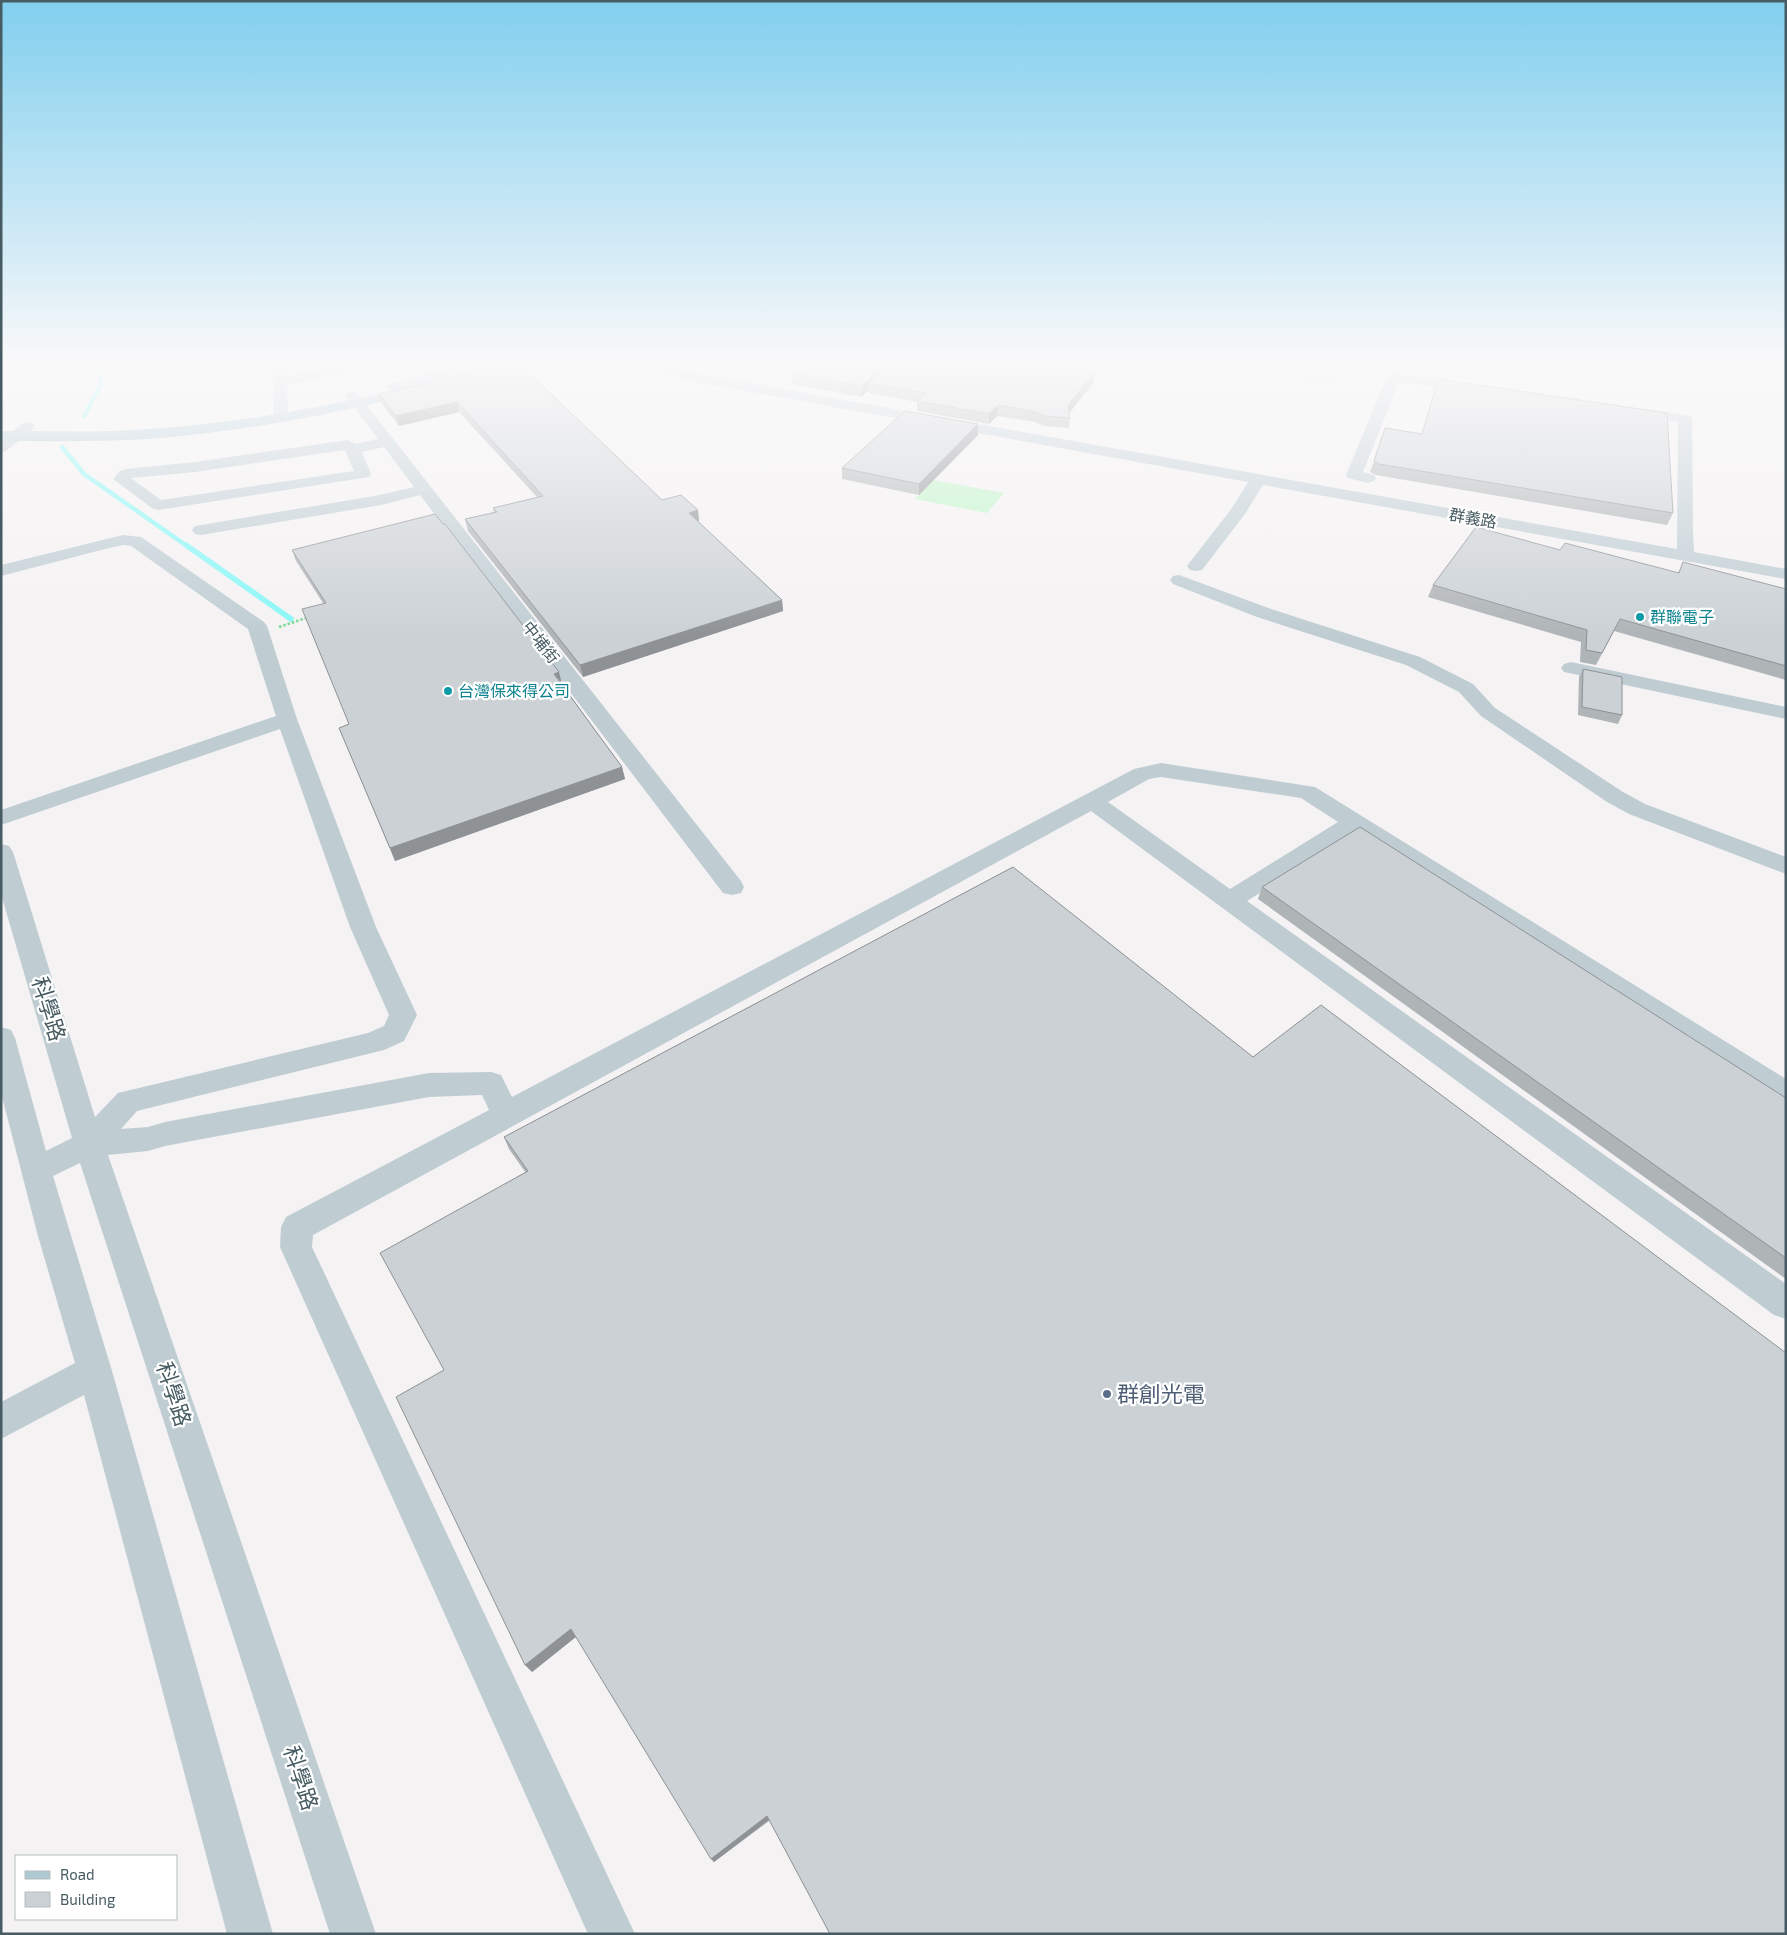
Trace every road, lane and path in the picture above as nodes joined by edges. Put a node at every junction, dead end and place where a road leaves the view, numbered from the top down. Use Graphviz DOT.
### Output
graph roads {
  1 [pos="269,456"];
  2 [pos="356,456"];
  3 [pos="397,456"];
  4 [pos="1132,456"];
  5 [pos="1362,456"];
  6 [pos="1685,456"];
  7 [pos="1368,478"];
  8 [pos="1258,479"];
  9 [pos="423,489"];
  10 [pos="201,530"];
  11 [pos="1686,556"];
  12 [pos="1196,566"];
  13 [pos="1,571"];
  14 [pos="1786,574"];
  15 [pos="1179,580"];
  16 [pos="312,617"];
  17 [pos="260,633"];
  18 [pos="1572,668"];
  19 [pos="1786,713"];
  20 [pos="287,719"];
  21 [pos="1092,801"];
  22 [pos="1,818"];
  23 [pos="1355,822"];
  24 [pos="1,852"];
  25 [pos="1786,866"];
  26 [pos="732,887"];
  27 [pos="1230,900"];
  28 [pos="1,1038"];
  29 [pos="1786,1094"];
  30 [pos="507,1116"];
  31 [pos="90,1144"];
  32 [pos="36,1170"];
  33 [pos="1786,1304"];
  34 [pos="95,1371"];
  35 [pos="1,1421"];
  36 [pos="250,1934"];
  37 [pos="353,1934"];
  38 [pos="612,1934"];
  1 -- 2 [label="street"];
  3 -- 9 [label="street, 中埔街"];
  4 -- 8 [label="street, 群義路"];
  5 -- 7 [label="street"];
  6 -- 11 [label="street"];
  8 -- 11 [label="street, 群義路"];
  8 -- 12 [label="street"];
  9 -- 10 [label="street"];
  9 -- 26 [label="street, 中埔街"];
  11 -- 14 [label="street, 群義路"];
  13 -- 17 [label="street"];
  15 -- 25 [label="lane"];
  16 -- 17 [label="path"];
  17 -- 20 [label="street"];
  18 -- 19 [label="street"];
  20 -- 22 [label="street"];
  20 -- 31 [label="street"];
  21 -- 23 [label="street"];
  21 -- 27 [label="street"];
  21 -- 30 [label="street"];
  23 -- 27 [label="lane"];
  23 -- 29 [label="street"];
  24 -- 31 [label="street, 科學路"];
  27 -- 33 [label="street"];
  28 -- 32 [label="street"];
  30 -- 31 [label="street"];
  30 -- 38 [label="street"];
  31 -- 32 [label="street"];
  31 -- 37 [label="street, 科學路"];
  32 -- 34 [label="street"];
  34 -- 35 [label="street"];
  34 -- 36 [label="street"];
}
